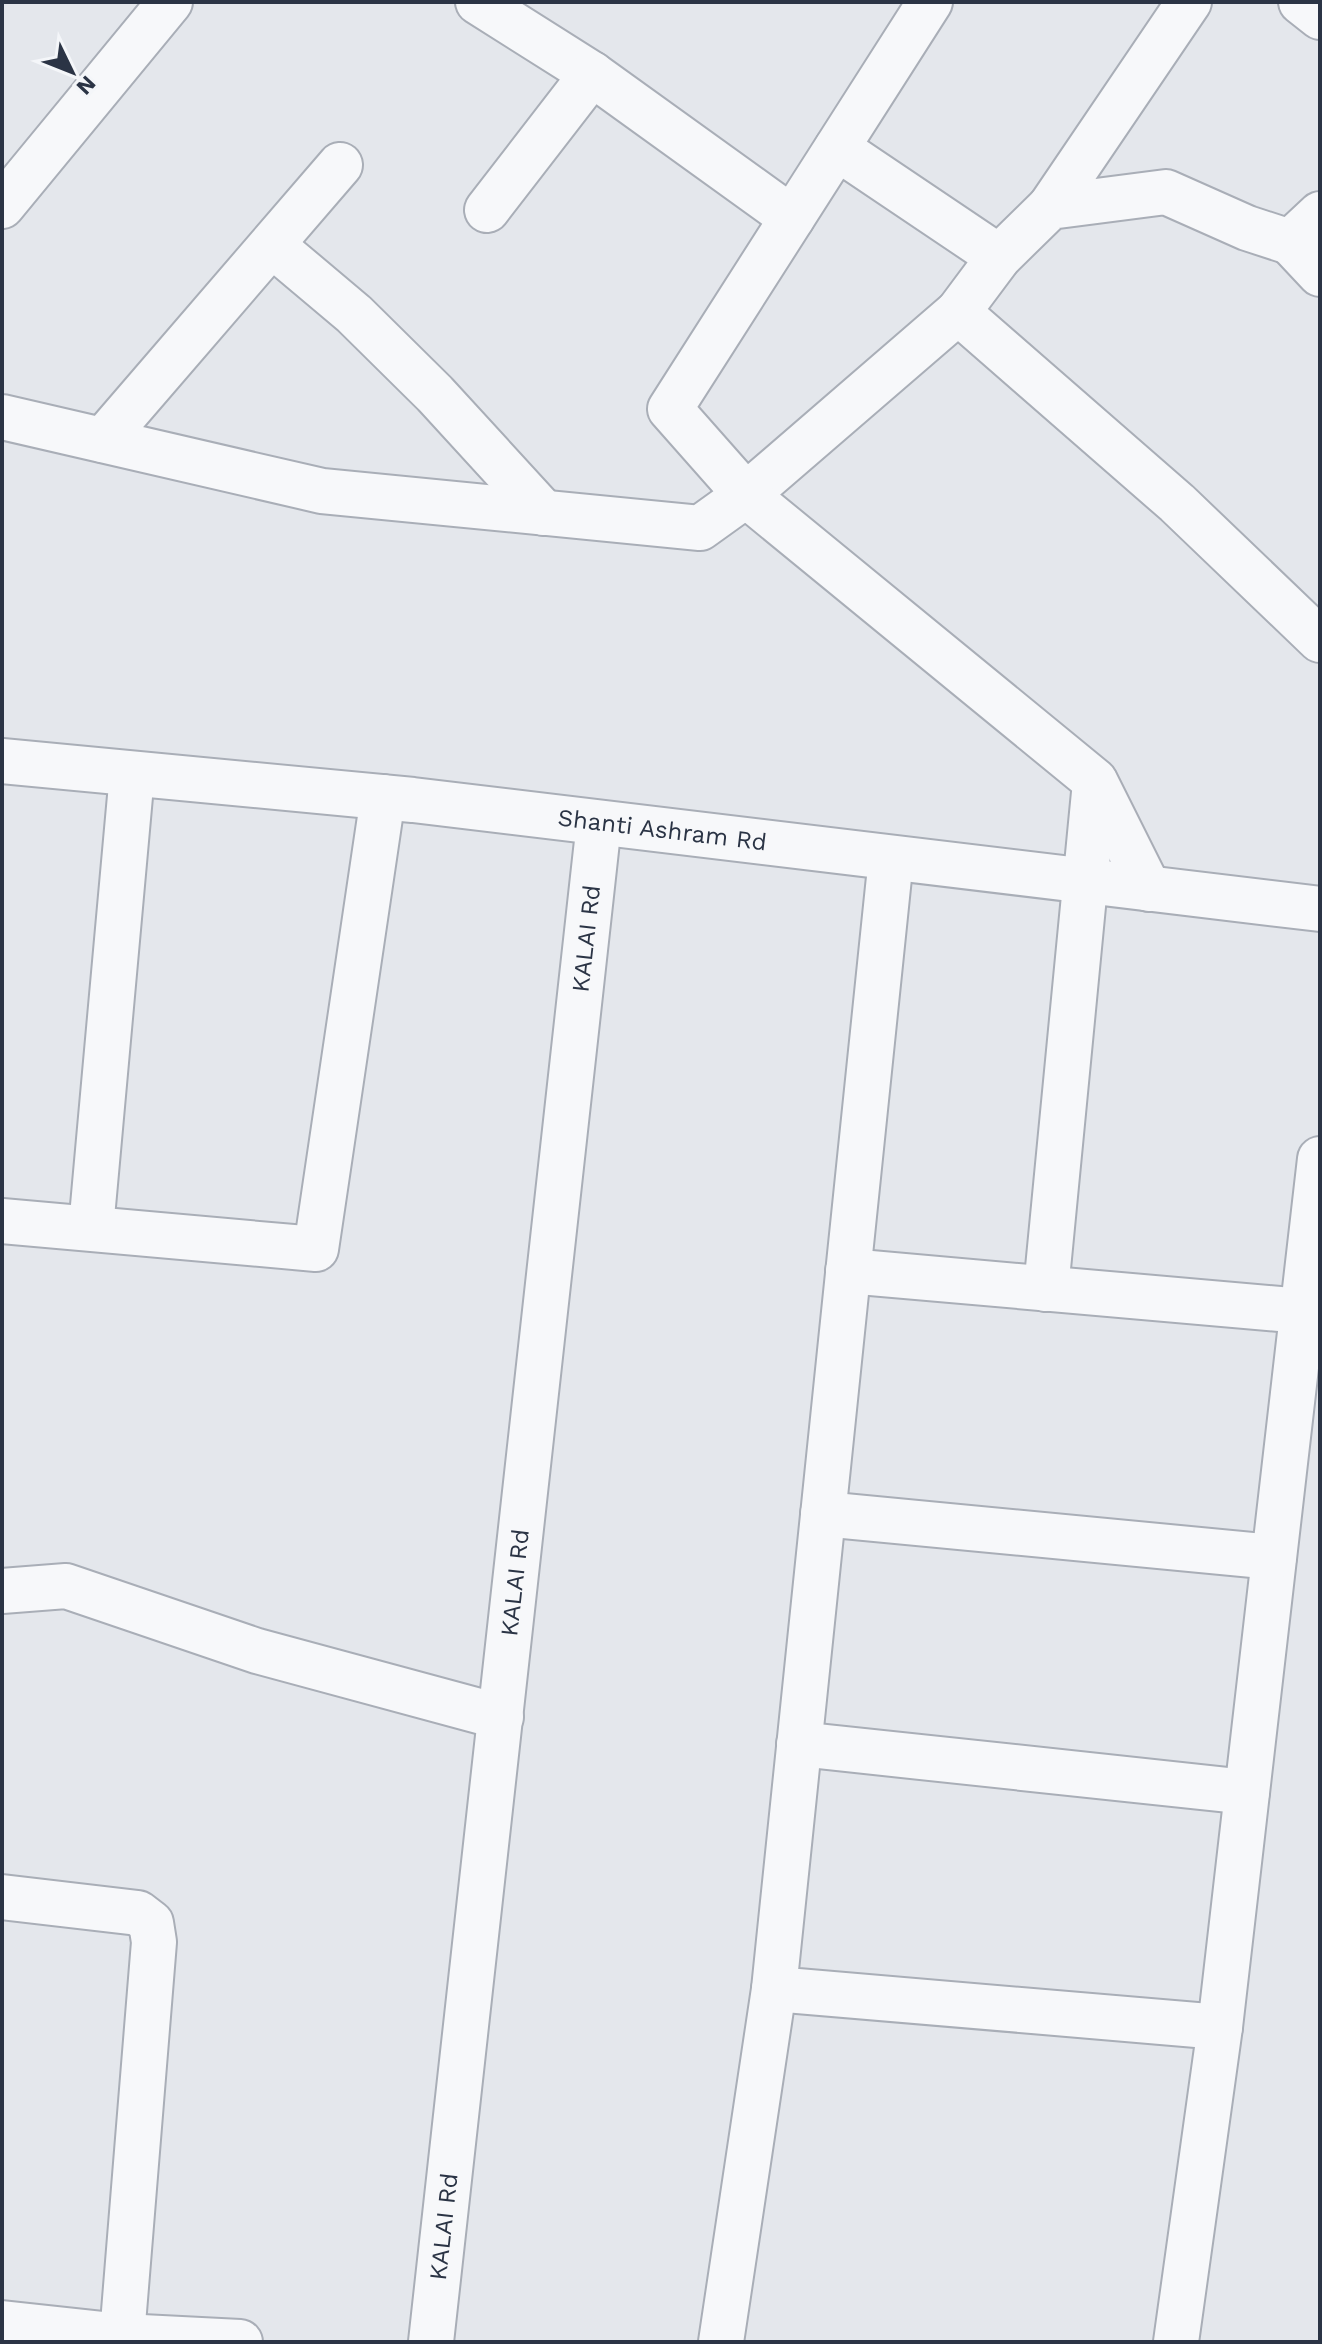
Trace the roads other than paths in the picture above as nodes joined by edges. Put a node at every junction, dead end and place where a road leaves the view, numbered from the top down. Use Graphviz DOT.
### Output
graph roads {
  1 [pos="170,2"];
  2 [pos="478,2"];
  3 [pos="930,2"];
  4 [pos="1189,2"];
  5 [pos="1301,2"];
  6 [pos="1320,17"];
  7 [pos="592,74"];
  8 [pos="837,148"];
  9 [pos="340,165"];
  10 [pos="2,206"];
  11 [pos="1050,207"];
  12 [pos="487,210"];
  13 [pos="792,218"];
  14 [pos="1305,228"];
  15 [pos="272,245"];
  16 [pos="999,257"];
  17 [pos="1320,274"];
  18 [pos="958,312"];
  19 [pos="2,417"];
  20 [pos="103,440"];
  21 [pos="746,495"];
  22 [pos="544,513"];
  23 [pos="1320,640"];
  24 [pos="2,761"];
  25 [pos="132,774"];
  26 [pos="1095,781"];
  27 [pos="383,797"];
  28 [pos="599,823"];
  29 [pos="891,858"];
  30 [pos="1087,881"];
  31 [pos="1149,889"];
  32 [pos="1320,909"];
  33 [pos="1320,1159"];
  34 [pos="2,1221"];
  35 [pos="91,1228"];
  36 [pos="848,1271"];
  37 [pos="1046,1289"];
  38 [pos="1302,1311"];
  39 [pos="823,1514"];
  40 [pos="1274,1557"];
  41 [pos="2,1591"];
  42 [pos="501,1717"];
  43 [pos="799,1744"];
  44 [pos="1247,1792"];
  45 [pos="2,1897"];
  46 [pos="774,1989"];
  47 [pos="1220,2027"];
  48 [pos="2,2323"];
  49 [pos="122,2336"];
  50 [pos="240,2342"];
  51 [pos="431,2342"];
  52 [pos="721,2342"];
  53 [pos="1176,2342"];
  1 -- 10 [label="street"];
  2 -- 7 [label="street"];
  3 -- 8 [label="street"];
  4 -- 11 [label="street"];
  5 -- 6 [label="street"];
  7 -- 12 [label="street"];
  7 -- 13 [label="street"];
  8 -- 13 [label="street"];
  8 -- 16 [label="street"];
  9 -- 15 [label="street"];
  11 -- 14 [label="street"];
  11 -- 16 [label="street"];
  13 -- 21 [label="street"];
  14 -- 17 [label="street"];
  15 -- 20 [label="street"];
  15 -- 22 [label="street"];
  16 -- 18 [label="street"];
  18 -- 21 [label="street"];
  18 -- 23 [label="street"];
  19 -- 20 [label="street"];
  20 -- 22 [label="street"];
  21 -- 22 [label="street"];
  21 -- 26 [label="street"];
  24 -- 25 [label="street, Shanti Ashram Rd"];
  25 -- 27 [label="street, Shanti Ashram Rd"];
  25 -- 35 [label="street"];
  26 -- 30 [label="street"];
  26 -- 31 [label="street"];
  27 -- 28 [label="street, Shanti Ashram Rd"];
  27 -- 35 [label="street"];
  28 -- 29 [label="street, Shanti Ashram Rd"];
  28 -- 42 [label="street, KALAI Rd"];
  29 -- 30 [label="street, Shanti Ashram Rd"];
  29 -- 36 [label="street"];
  30 -- 31 [label="street, Shanti Ashram Rd"];
  30 -- 37 [label="street"];
  31 -- 32 [label="street, Shanti Ashram Rd"];
  33 -- 38 [label="street"];
  34 -- 35 [label="street"];
  36 -- 37 [label="street"];
  36 -- 39 [label="street"];
  37 -- 38 [label="street"];
  38 -- 40 [label="street"];
  39 -- 40 [label="street"];
  39 -- 43 [label="street"];
  40 -- 44 [label="street"];
  41 -- 42 [label="street"];
  42 -- 51 [label="street, KALAI Rd"];
  43 -- 44 [label="street"];
  43 -- 46 [label="street"];
  44 -- 47 [label="street"];
  45 -- 49 [label="street"];
  46 -- 47 [label="street"];
  46 -- 52 [label="street"];
  47 -- 53 [label="street"];
  48 -- 49 [label="street"];
  49 -- 50 [label="street"];
}
